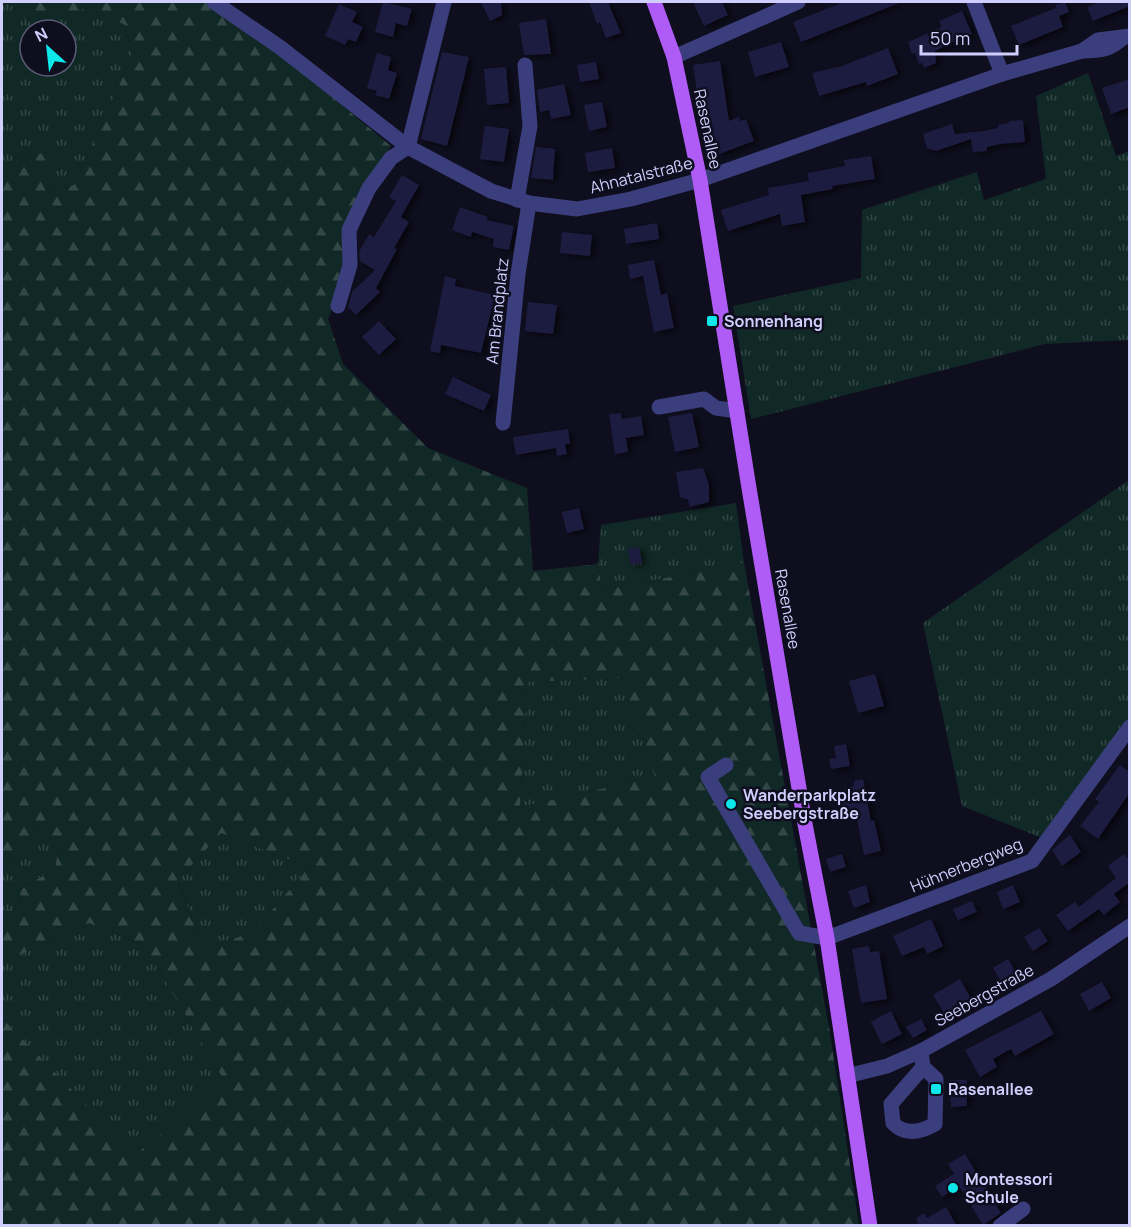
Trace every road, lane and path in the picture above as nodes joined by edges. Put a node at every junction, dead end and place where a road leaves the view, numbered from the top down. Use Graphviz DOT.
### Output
graph roads {
  1 [pos="214,2"];
  2 [pos="444,2"];
  3 [pos="654,2"];
  4 [pos="798,2"];
  5 [pos="975,2"];
  6 [pos="1127,37"];
  7 [pos="674,57"];
  8 [pos="525,65"];
  9 [pos="1002,74"];
  10 [pos="408,147"];
  11 [pos="700,180"];
  12 [pos="523,202"];
  13 [pos="339,306"];
  14 [pos="659,407"];
  15 [pos="737,411"];
  16 [pos="503,423"];
  17 [pos="1130,727"];
  18 [pos="726,765"];
  19 [pos="1130,926"];
  20 [pos="827,938"];
  21 [pos="921,1051"];
  22 [pos="923,1067"];
  23 [pos="847,1076"];
  24 [pos="1023,1209"];
  25 [pos="870,1226"];
  26 [pos="1000,1226"];
  1 -- 10 [label="street, Ahnatalstraße"];
  2 -- 10 [label="street"];
  3 -- 7 [label="main road, Rasenallee"];
  4 -- 7 [label="street"];
  5 -- 9 [label="street"];
  6 -- 9 [label="street, Ahnatalstraße"];
  7 -- 11 [label="main road, Rasenallee"];
  8 -- 12 [label="street, Am Brandplatz"];
  9 -- 11 [label="street, Ahnatalstraße"];
  10 -- 12 [label="street, Ahnatalstraße"];
  10 -- 13 [label="street"];
  11 -- 12 [label="street, Ahnatalstraße"];
  11 -- 15 [label="main road, Rasenallee"];
  12 -- 16 [label="street, Am Brandplatz"];
  14 -- 15 [label="street"];
  15 -- 20 [label="main road, Rasenallee"];
  17 -- 20 [label="street, Hühnerbergweg"];
  18 -- 20 [label="street"];
  19 -- 21 [label="street, Seebergstraße"];
  20 -- 23 [label="main road, Rasenallee"];
  21 -- 22 [label="street"];
  21 -- 23 [label="street, Seebergstraße"];
  23 -- 25 [label="main road, Rasenallee"];
  24 -- 26 [label="street"];
}
